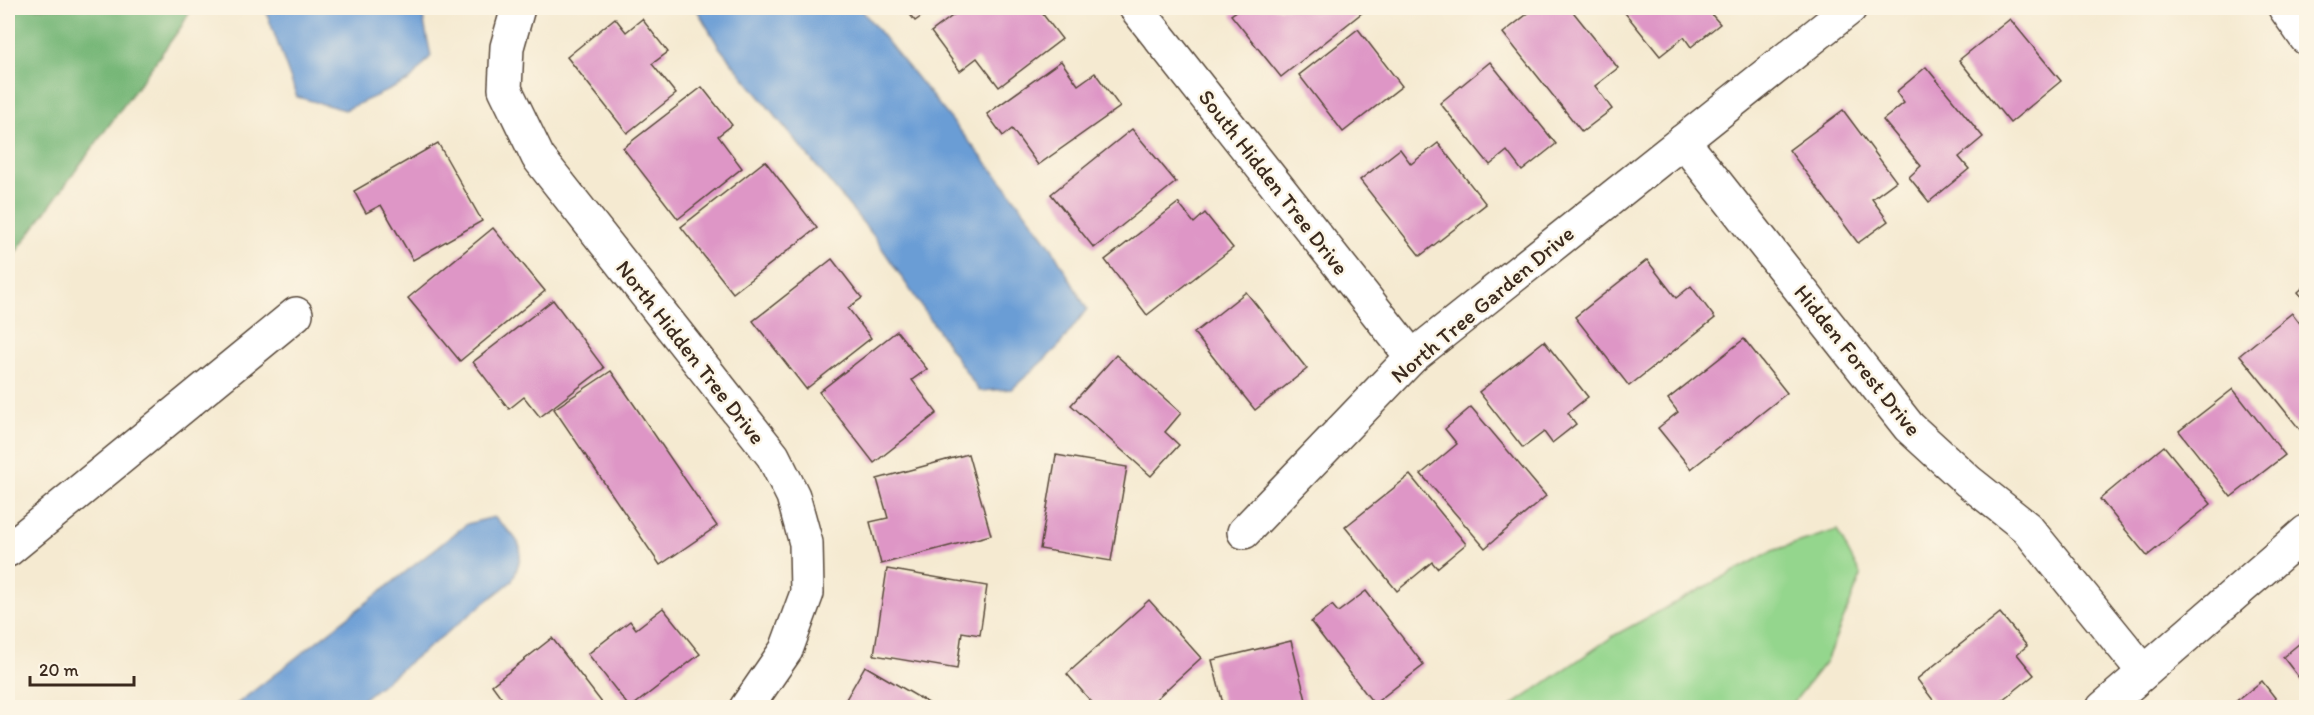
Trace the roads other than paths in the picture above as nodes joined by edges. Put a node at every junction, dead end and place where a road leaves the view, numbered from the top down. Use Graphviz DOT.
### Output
graph roads {
  1 [pos="518,8"];
  2 [pos="1136,8"];
  3 [pos="1850,8"];
  4 [pos="2285,8"];
  5 [pos="2307,38"];
  6 [pos="1683,141"];
  7 [pos="296,314"];
  8 [pos="1412,357"];
  9 [pos="1244,532"];
  10 [pos="2307,532"];
  11 [pos="8,550"];
  12 [pos="2144,672"];
  13 [pos="746,708"];
  14 [pos="2103,708"];
  1 -- 13 [label="street, North Hidden Tree Drive"];
  2 -- 8 [label="street, South Hidden Tree Drive"];
  3 -- 6 [label="street, North Tree Garden Drive"];
  4 -- 5 [label="street"];
  6 -- 8 [label="street, North Tree Garden Drive"];
  6 -- 12 [label="street, Hidden Forest Drive"];
  7 -- 11 [label="street"];
  8 -- 9 [label="street, North Tree Garden Drive"];
  10 -- 12 [label="street"];
  12 -- 14 [label="street"];
}
